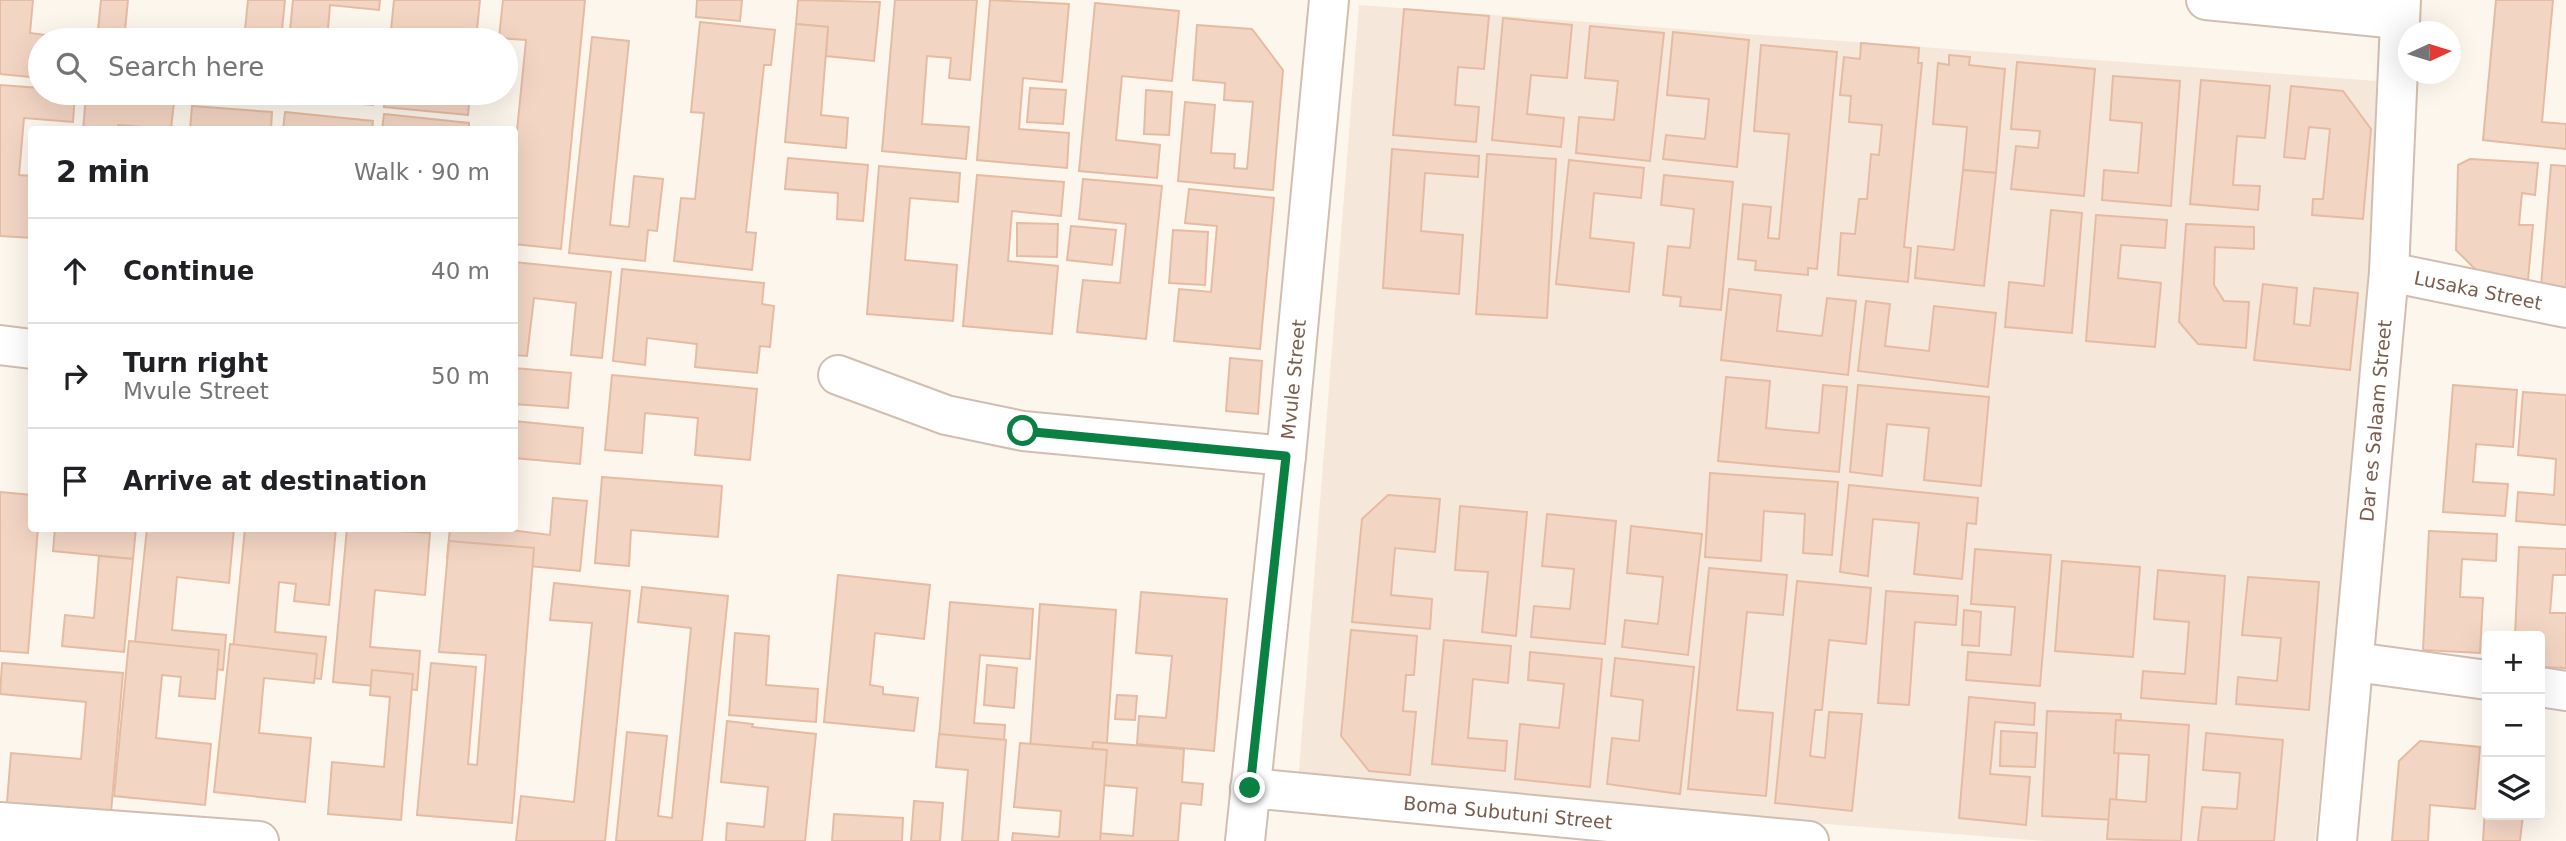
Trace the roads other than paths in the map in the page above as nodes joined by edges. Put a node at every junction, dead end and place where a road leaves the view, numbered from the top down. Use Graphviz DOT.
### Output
graph roads {
  1 [pos="1329,0"];
  2 [pos="2206,0"];
  3 [pos="2400,9"];
  4 [pos="2389,272"];
  5 [pos="2566,309"];
  6 [pos="0,345"];
  7 [pos="28,348"];
  8 [pos="838,375"];
  9 [pos="1286,456"];
  10 [pos="2355,662"];
  11 [pos="2482,679"];
  12 [pos="2545,688"];
  13 [pos="2566,691"];
  14 [pos="1250,788"];
  15 [pos="0,822"];
  16 [pos="260,841"];
  17 [pos="1245,841"];
  18 [pos="1809,841"];
  19 [pos="2337,841"];
  1 -- 9 [label="street, Mvule Street"];
  2 -- 3 [label="street"];
  3 -- 4 [label="street, Dar es Salaam Street"];
  4 -- 5 [label="street, Lusaka Street"];
  4 -- 10 [label="street, Dar es Salaam Street"];
  6 -- 7 [label="street"];
  8 -- 9 [label="street"];
  9 -- 14 [label="street, Mvule Street"];
  10 -- 11 [label="street"];
  10 -- 19 [label="street, Dar es Salaam Street"];
  12 -- 13 [label="street"];
  14 -- 17 [label="street, Mvule Street"];
  14 -- 18 [label="street, Boma Subutuni Street"];
  15 -- 16 [label="street"];
}
